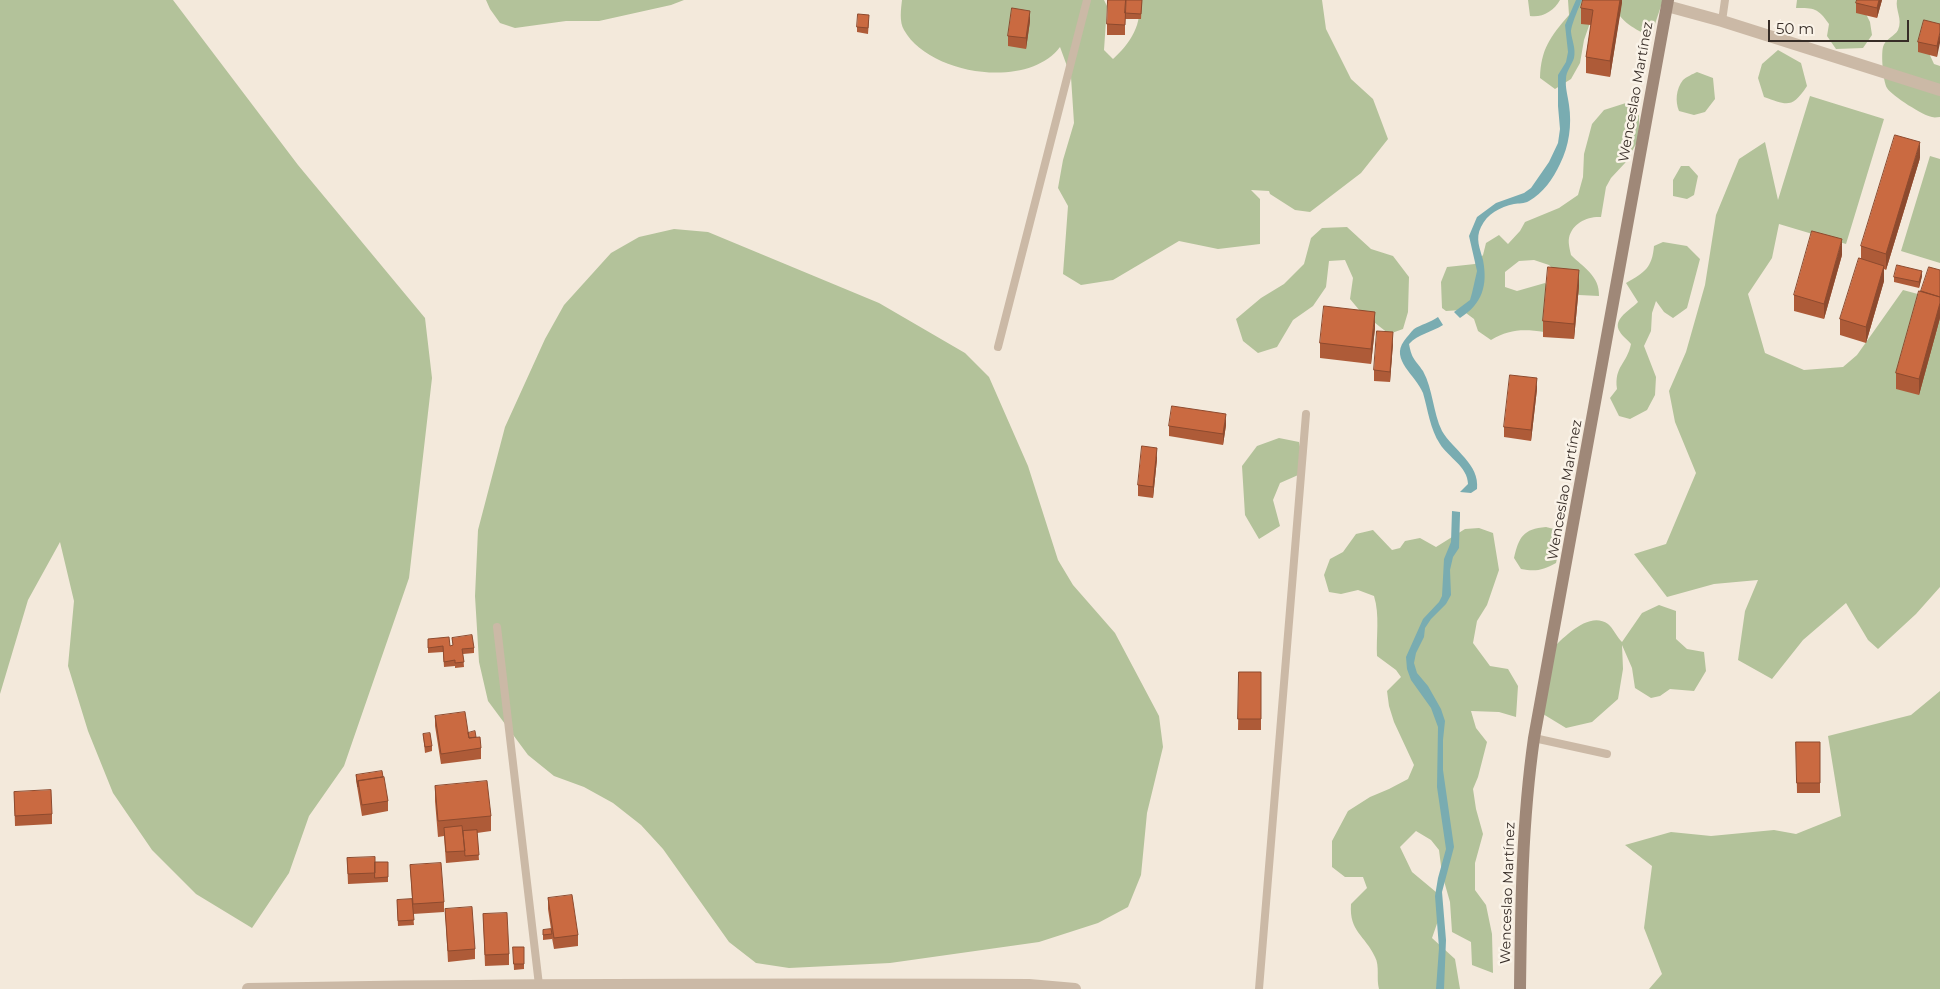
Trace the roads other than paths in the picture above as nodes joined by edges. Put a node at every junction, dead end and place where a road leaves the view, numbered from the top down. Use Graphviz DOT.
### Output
graph roads {
  1 [pos="1087,0"];
  2 [pos="1725,0"];
  3 [pos="1667,3"];
  4 [pos="1722,21"];
  5 [pos="1940,90"];
  6 [pos="998,347"];
  7 [pos="1306,414"];
  8 [pos="497,627"];
  9 [pos="1534,738"];
  10 [pos="1607,754"];
  11 [pos="539,985"];
  12 [pos="451,987"];
  13 [pos="812,987"];
  14 [pos="248,989"];
  15 [pos="1075,989"];
  16 [pos="1259,989"];
  17 [pos="1520,989"];
  1 -- 6 [label="lane"];
  2 -- 4 [label="lane"];
  3 -- 4 [label="street"];
  3 -- 9 [label="main road, Wenceslao Martínez"];
  4 -- 5 [label="street"];
  7 -- 16 [label="lane"];
  8 -- 11 [label="lane"];
  9 -- 10 [label="lane"];
  9 -- 17 [label="main road, Wenceslao Martínez"];
  11 -- 12 [label="street"];
  11 -- 13 [label="street"];
  12 -- 14 [label="street"];
  13 -- 15 [label="street"];
}
